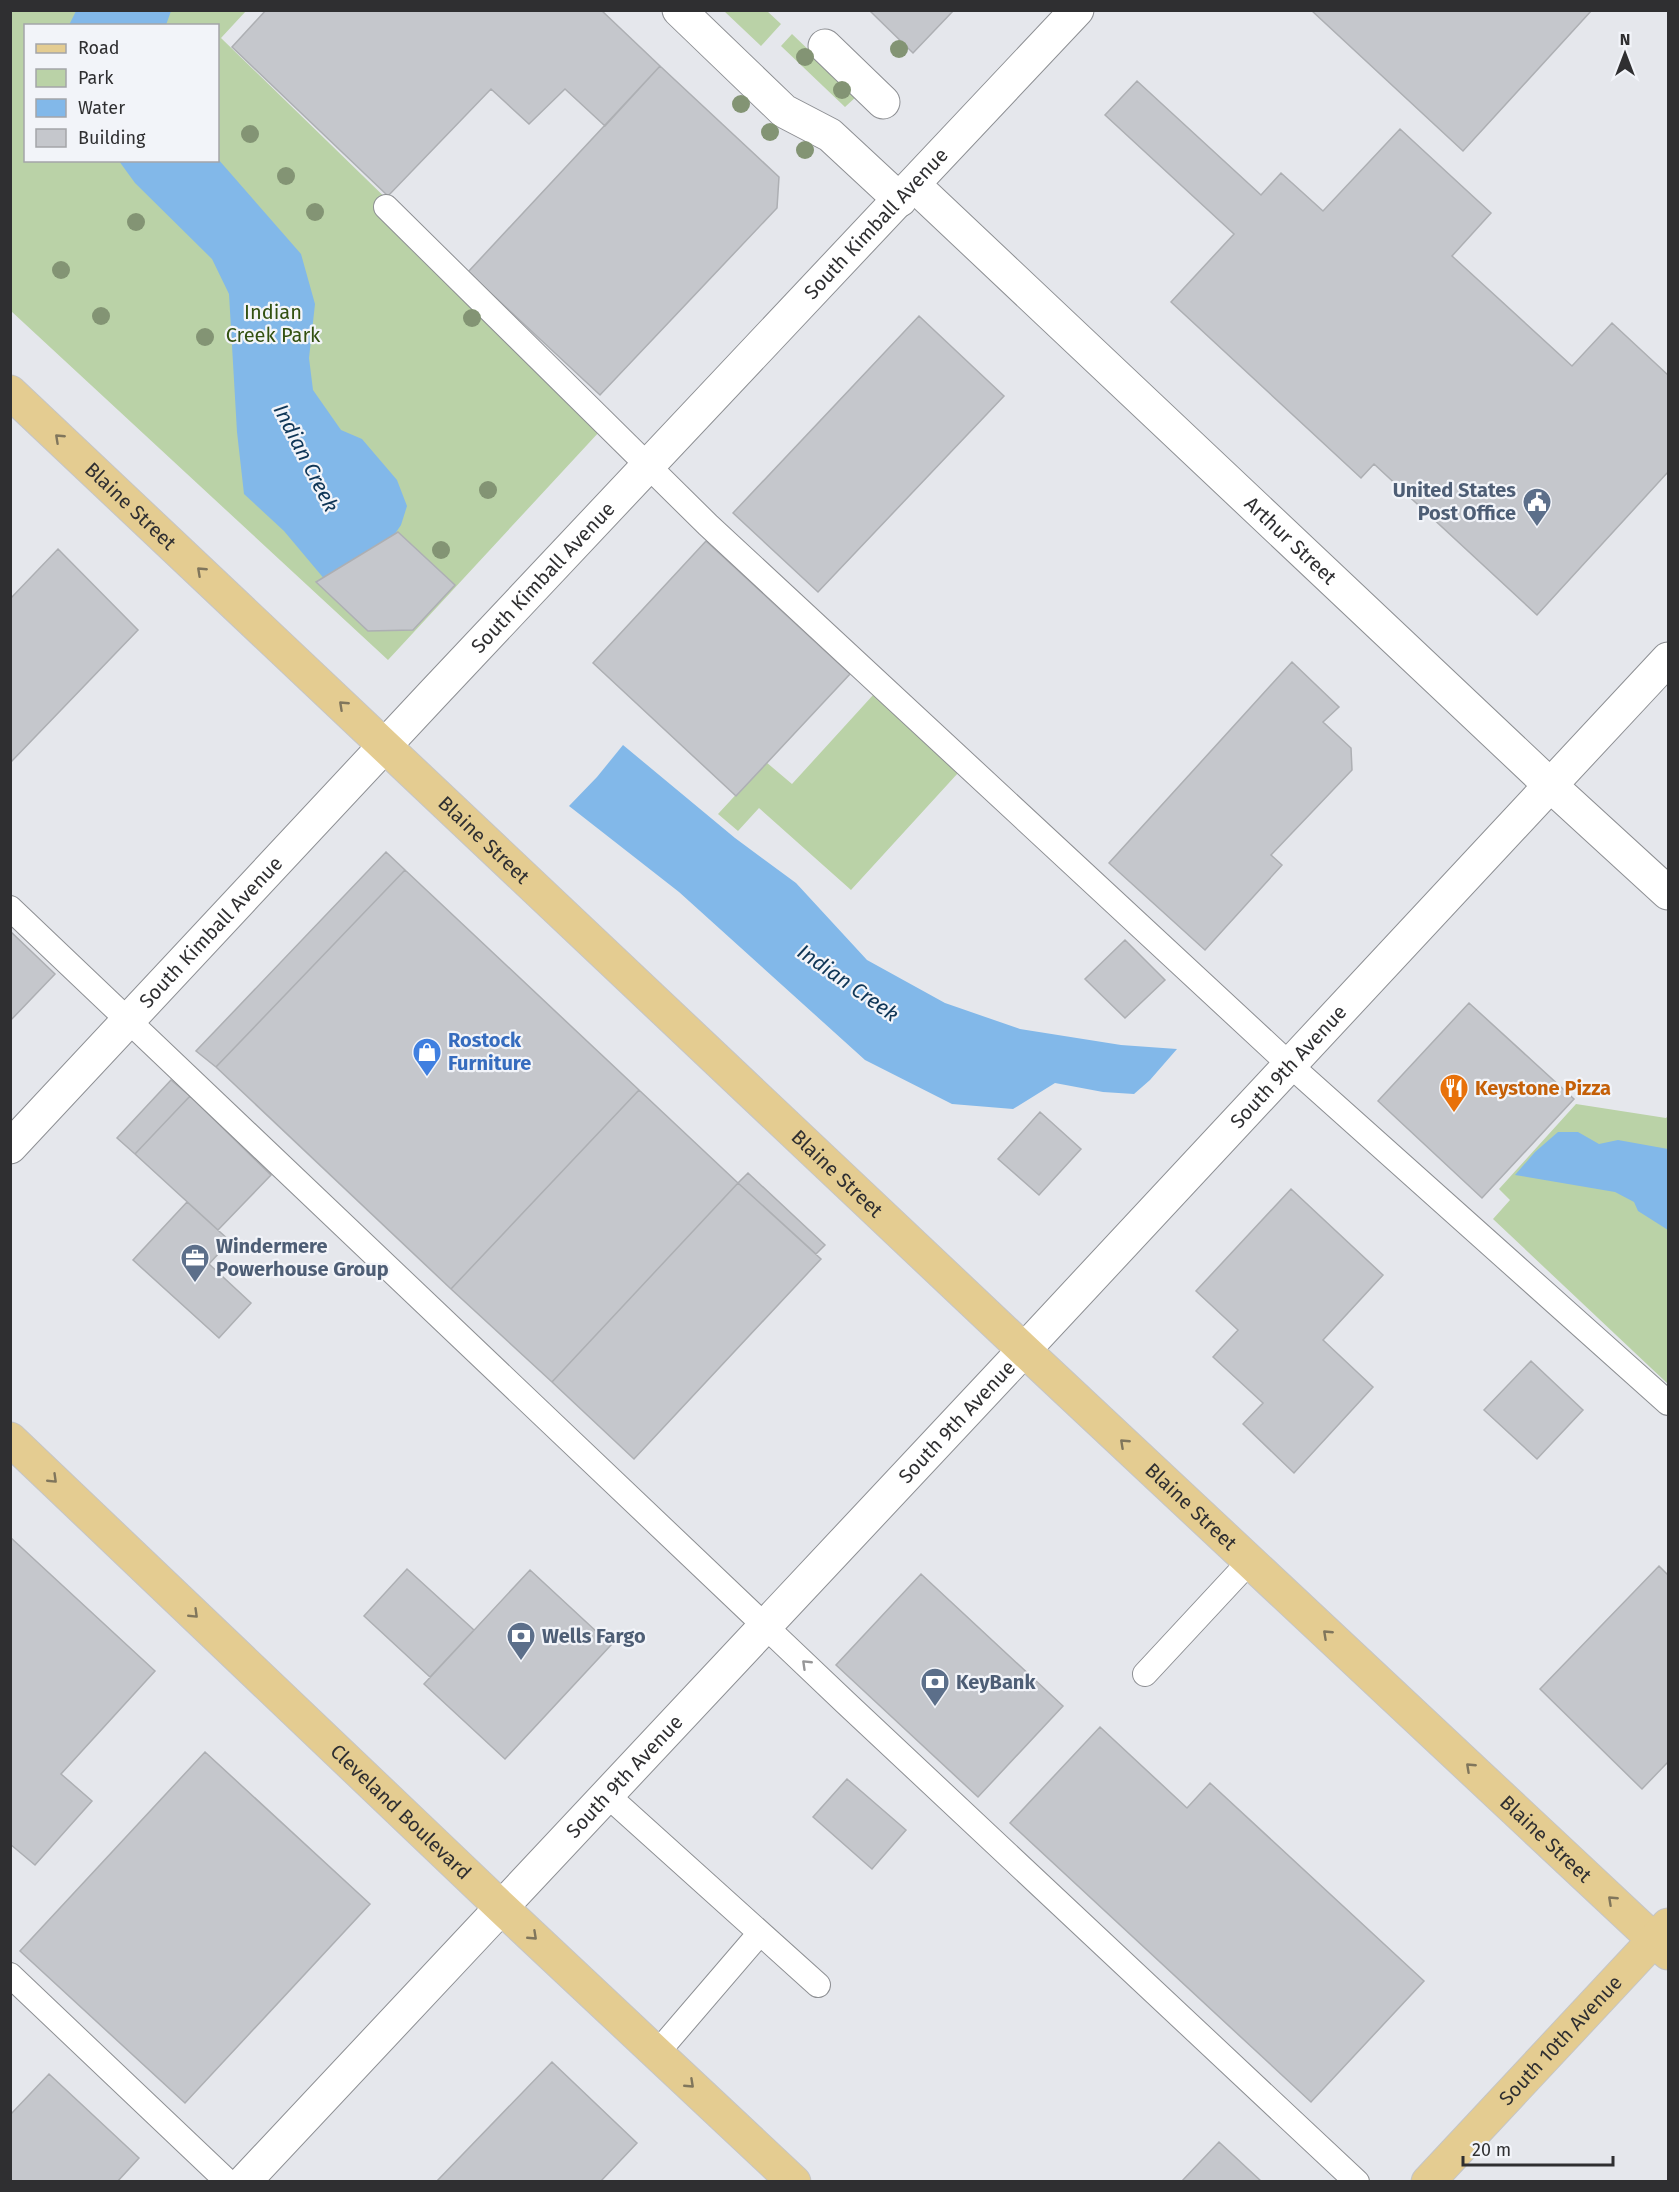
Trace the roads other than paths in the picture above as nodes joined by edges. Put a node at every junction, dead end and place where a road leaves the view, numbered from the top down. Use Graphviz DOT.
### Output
graph roads {
  1 [pos="679,10"];
  2 [pos="1077,10"];
  3 [pos="825,46"];
  4 [pos="884,102"];
  5 [pos="907,192"];
  6 [pos="386,207"];
  7 [pos="10,392"];
  8 [pos="650,465"];
  9 [pos="1668,659"];
  10 [pos="385,745"];
  11 [pos="1550,785"];
  12 [pos="1668,892"];
  13 [pos="10,908"];
  14 [pos="130,1020"];
  15 [pos="1290,1065"];
  16 [pos="10,1148"];
  17 [pos="1024,1350"];
  18 [pos="1668,1403"];
  19 [pos="10,1439"];
  20 [pos="1250,1561"];
  21 [pos="766,1625"];
  22 [pos="1145,1674"];
  23 [pos="607,1795"];
  24 [pos="502,1908"];
  25 [pos="760,1934"];
  26 [pos="1664,1939"];
  27 [pos="10,1975"];
  28 [pos="818,1985"];
  29 [pos="657,2053"];
  30 [pos="228,2181"];
  31 [pos="244,2181"];
  32 [pos="794,2181"];
  33 [pos="1356,2181"];
  34 [pos="1428,2181"];
  1 -- 5 [label="street, Arthur Street"];
  2 -- 5 [label="street, South Kimball Avenue"];
  3 -- 4 [label="street"];
  5 -- 8 [label="street, South Kimball Avenue"];
  5 -- 11 [label="street, Arthur Street"];
  6 -- 8 [label="lane"];
  10 -- 7 [label="main road, Blaine Street, one-way"];
  8 -- 10 [label="street, South Kimball Avenue"];
  8 -- 15 [label="lane"];
  9 -- 11 [label="street, South 9th Avenue"];
  10 -- 14 [label="street, South Kimball Avenue"];
  10 -- 17 [label="main road, Blaine Street"];
  11 -- 12 [label="street, Arthur Street"];
  11 -- 15 [label="street, South 9th Avenue"];
  13 -- 14 [label="lane"];
  14 -- 16 [label="street, South Kimball Avenue"];
  14 -- 21 [label="lane"];
  15 -- 17 [label="street, South 9th Avenue"];
  15 -- 18 [label="lane"];
  20 -- 17 [label="main road, Blaine Street, one-way"];
  17 -- 21 [label="street, South 9th Avenue"];
  19 -- 24 [label="main road, Cleveland Boulevard, one-way"];
  20 -- 22 [label="lane"];
  26 -- 20 [label="main road, Blaine Street, one-way"];
  21 -- 23 [label="street, South 9th Avenue"];
  33 -- 21 [label="lane, one-way"];
  23 -- 24 [label="street, South 9th Avenue"];
  23 -- 25 [label="lane"];
  24 -- 29 [label="main road, Cleveland Boulevard, one-way"];
  24 -- 31 [label="street, South 9th Avenue"];
  25 -- 28 [label="lane"];
  25 -- 29 [label="lane"];
  26 -- 34 [label="main road, South 10th Avenue"];
  27 -- 30 [label="lane"];
  29 -- 32 [label="main road, Cleveland Boulevard, one-way"];
}
